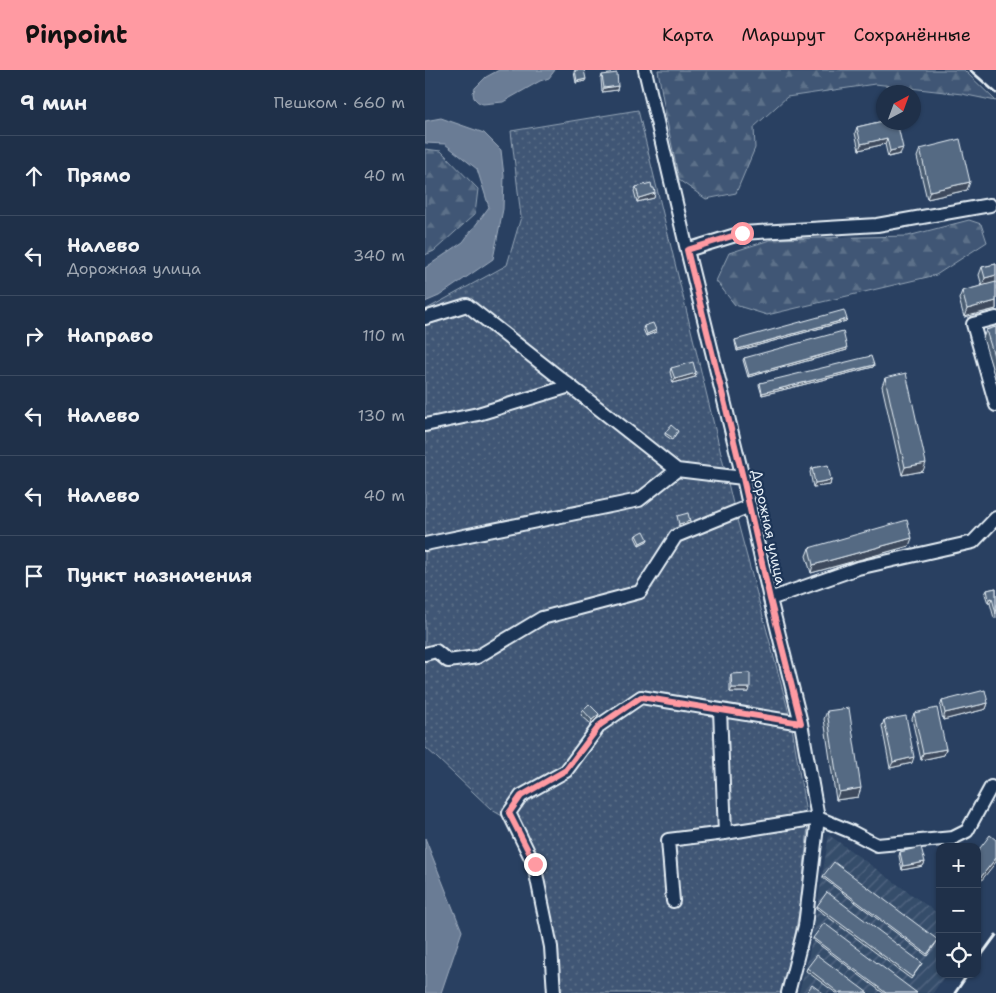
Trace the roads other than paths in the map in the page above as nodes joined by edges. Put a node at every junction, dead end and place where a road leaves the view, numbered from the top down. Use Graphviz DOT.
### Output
graph roads {
  1 [pos="645,70"];
  2 [pos="990,205"];
  3 [pos="687,250"];
  4 [pos="425,318"];
  5 [pos="996,318"];
  6 [pos="570,386"];
  7 [pos="996,404"];
  8 [pos="425,425"];
  9 [pos="677,470"];
  10 [pos="743,478"];
  11 [pos="750,506"];
  12 [pos="996,518"];
  13 [pos="425,544"];
  14 [pos="770,599"];
  15 [pos="425,654"];
  16 [pos="720,710"];
  17 [pos="801,723"];
  18 [pos="991,787"];
  19 [pos="818,818"];
  20 [pos="725,833"];
  21 [pos="673,901"];
  22 [pos="554,993"];
  23 [pos="788,993"];
  1 -- 3 [label="street, Дорожная улица"];
  2 -- 3 [label="street"];
  3 -- 10 [label="street, Дорожная улица"];
  4 -- 6 [label="street"];
  5 -- 7 [label="street"];
  6 -- 8 [label="street"];
  6 -- 9 [label="street"];
  9 -- 10 [label="street"];
  9 -- 13 [label="street"];
  10 -- 11 [label="street, Дорожная улица"];
  11 -- 14 [label="street, Дорожная улица"];
  11 -- 15 [label="street"];
  12 -- 14 [label="street"];
  14 -- 17 [label="street, Дорожная улица"];
  16 -- 17 [label="street"];
  16 -- 20 [label="street"];
  16 -- 22 [label="street"];
  17 -- 19 [label="street, Дорожная улица"];
  18 -- 19 [label="street"];
  19 -- 20 [label="street"];
  19 -- 23 [label="street, Дорожная улица"];
  20 -- 21 [label="street"];
}
